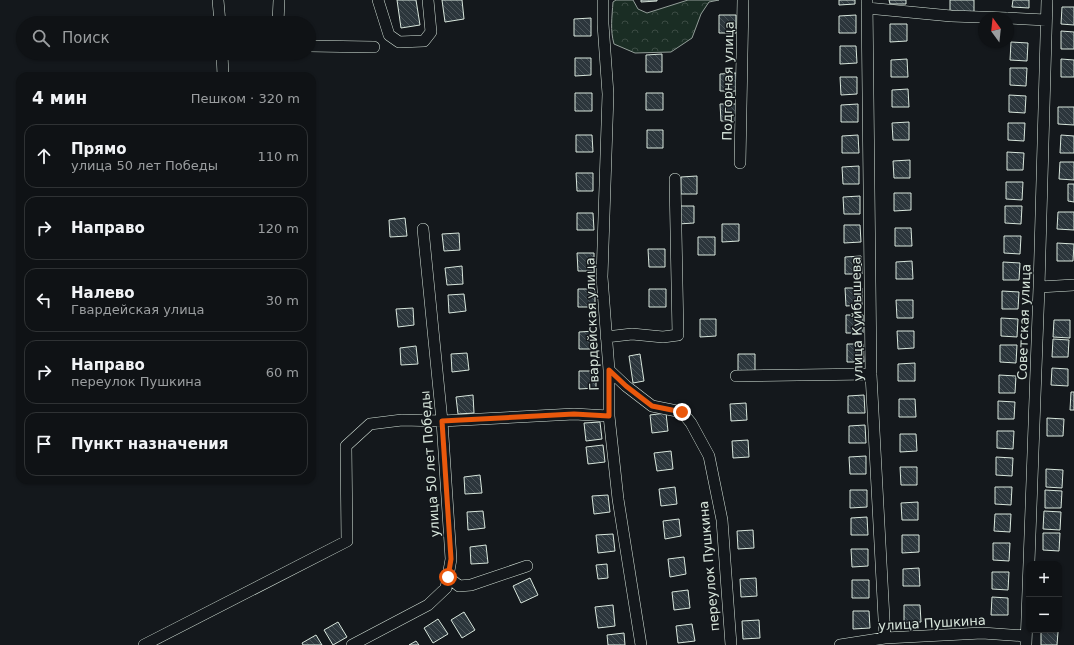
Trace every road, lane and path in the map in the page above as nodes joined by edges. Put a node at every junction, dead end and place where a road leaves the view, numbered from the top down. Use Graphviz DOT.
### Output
graph roads {
  1 [pos="218,0"];
  2 [pos="279,0"];
  3 [pos="378,0"];
  4 [pos="428,0"];
  5 [pos="603,0"];
  6 [pos="744,0"];
  7 [pos="1047,0"];
  8 [pos="867,4"];
  9 [pos="219,16"];
  10 [pos="278,16"];
  11 [pos="978,17"];
  12 [pos="1014,18"];
  13 [pos="1046,20"];
  14 [pos="316,46"];
  15 [pos="374,47"];
  16 [pos="222,60"];
  17 [pos="223,72"];
  18 [pos="740,163"];
  19 [pos="675,179"];
  20 [pos="423,229"];
  21 [pos="1074,285"];
  22 [pos="1040,287"];
  23 [pos="606,337"];
  24 [pos="609,370"];
  25 [pos="871,374"];
  26 [pos="736,376"];
  27 [pos="609,416"];
  28 [pos="442,421"];
  29 [pos="527,566"];
  30 [pos="448,577"];
  31 [pos="885,638"];
  32 [pos="1026,641"];
  33 [pos="144,645"];
  34 [pos="352,645"];
  35 [pos="641,645"];
  36 [pos="731,645"];
  37 [pos="840,645"];
  1 -- 9 [label="street"];
  2 -- 10 [label="street"];
  3 -- 4 [label="street"];
  5 -- 23 [label="street, Гвардейская улица"];
  6 -- 18 [label="street, Подгорная улица"];
  7 -- 13 [label="street, Советская улица"];
  8 -- 11 [label="street"];
  8 -- 25 [label="street, улица Куйбышева"];
  12 -- 13 [label="street"];
  13 -- 22 [label="street, Советская улица"];
  14 -- 15 [label="street"];
  16 -- 17 [label="street"];
  19 -- 23 [label="street"];
  20 -- 28 [label="street, улица 50 лет Победы"];
  21 -- 22 [label="street"];
  22 -- 32 [label="street, Советская улица"];
  23 -- 24 [label="street, Гвардейская улица"];
  24 -- 27 [label="street, Гвардейская улица"];
  24 -- 36 [label="street, переулок Пушкина"];
  25 -- 26 [label="street"];
  25 -- 31 [label="street, улица Куйбышева"];
  27 -- 28 [label="street"];
  27 -- 35 [label="street, Гвардейская улица"];
  28 -- 30 [label="street, улица 50 лет Победы"];
  28 -- 33 [label="street"];
  29 -- 30 [label="street"];
  30 -- 34 [label="street, улица 50 лет Победы"];
  31 -- 32 [label="street, улица Пушкина"];
  31 -- 37 [label="street, улица Пушкина"];
}
